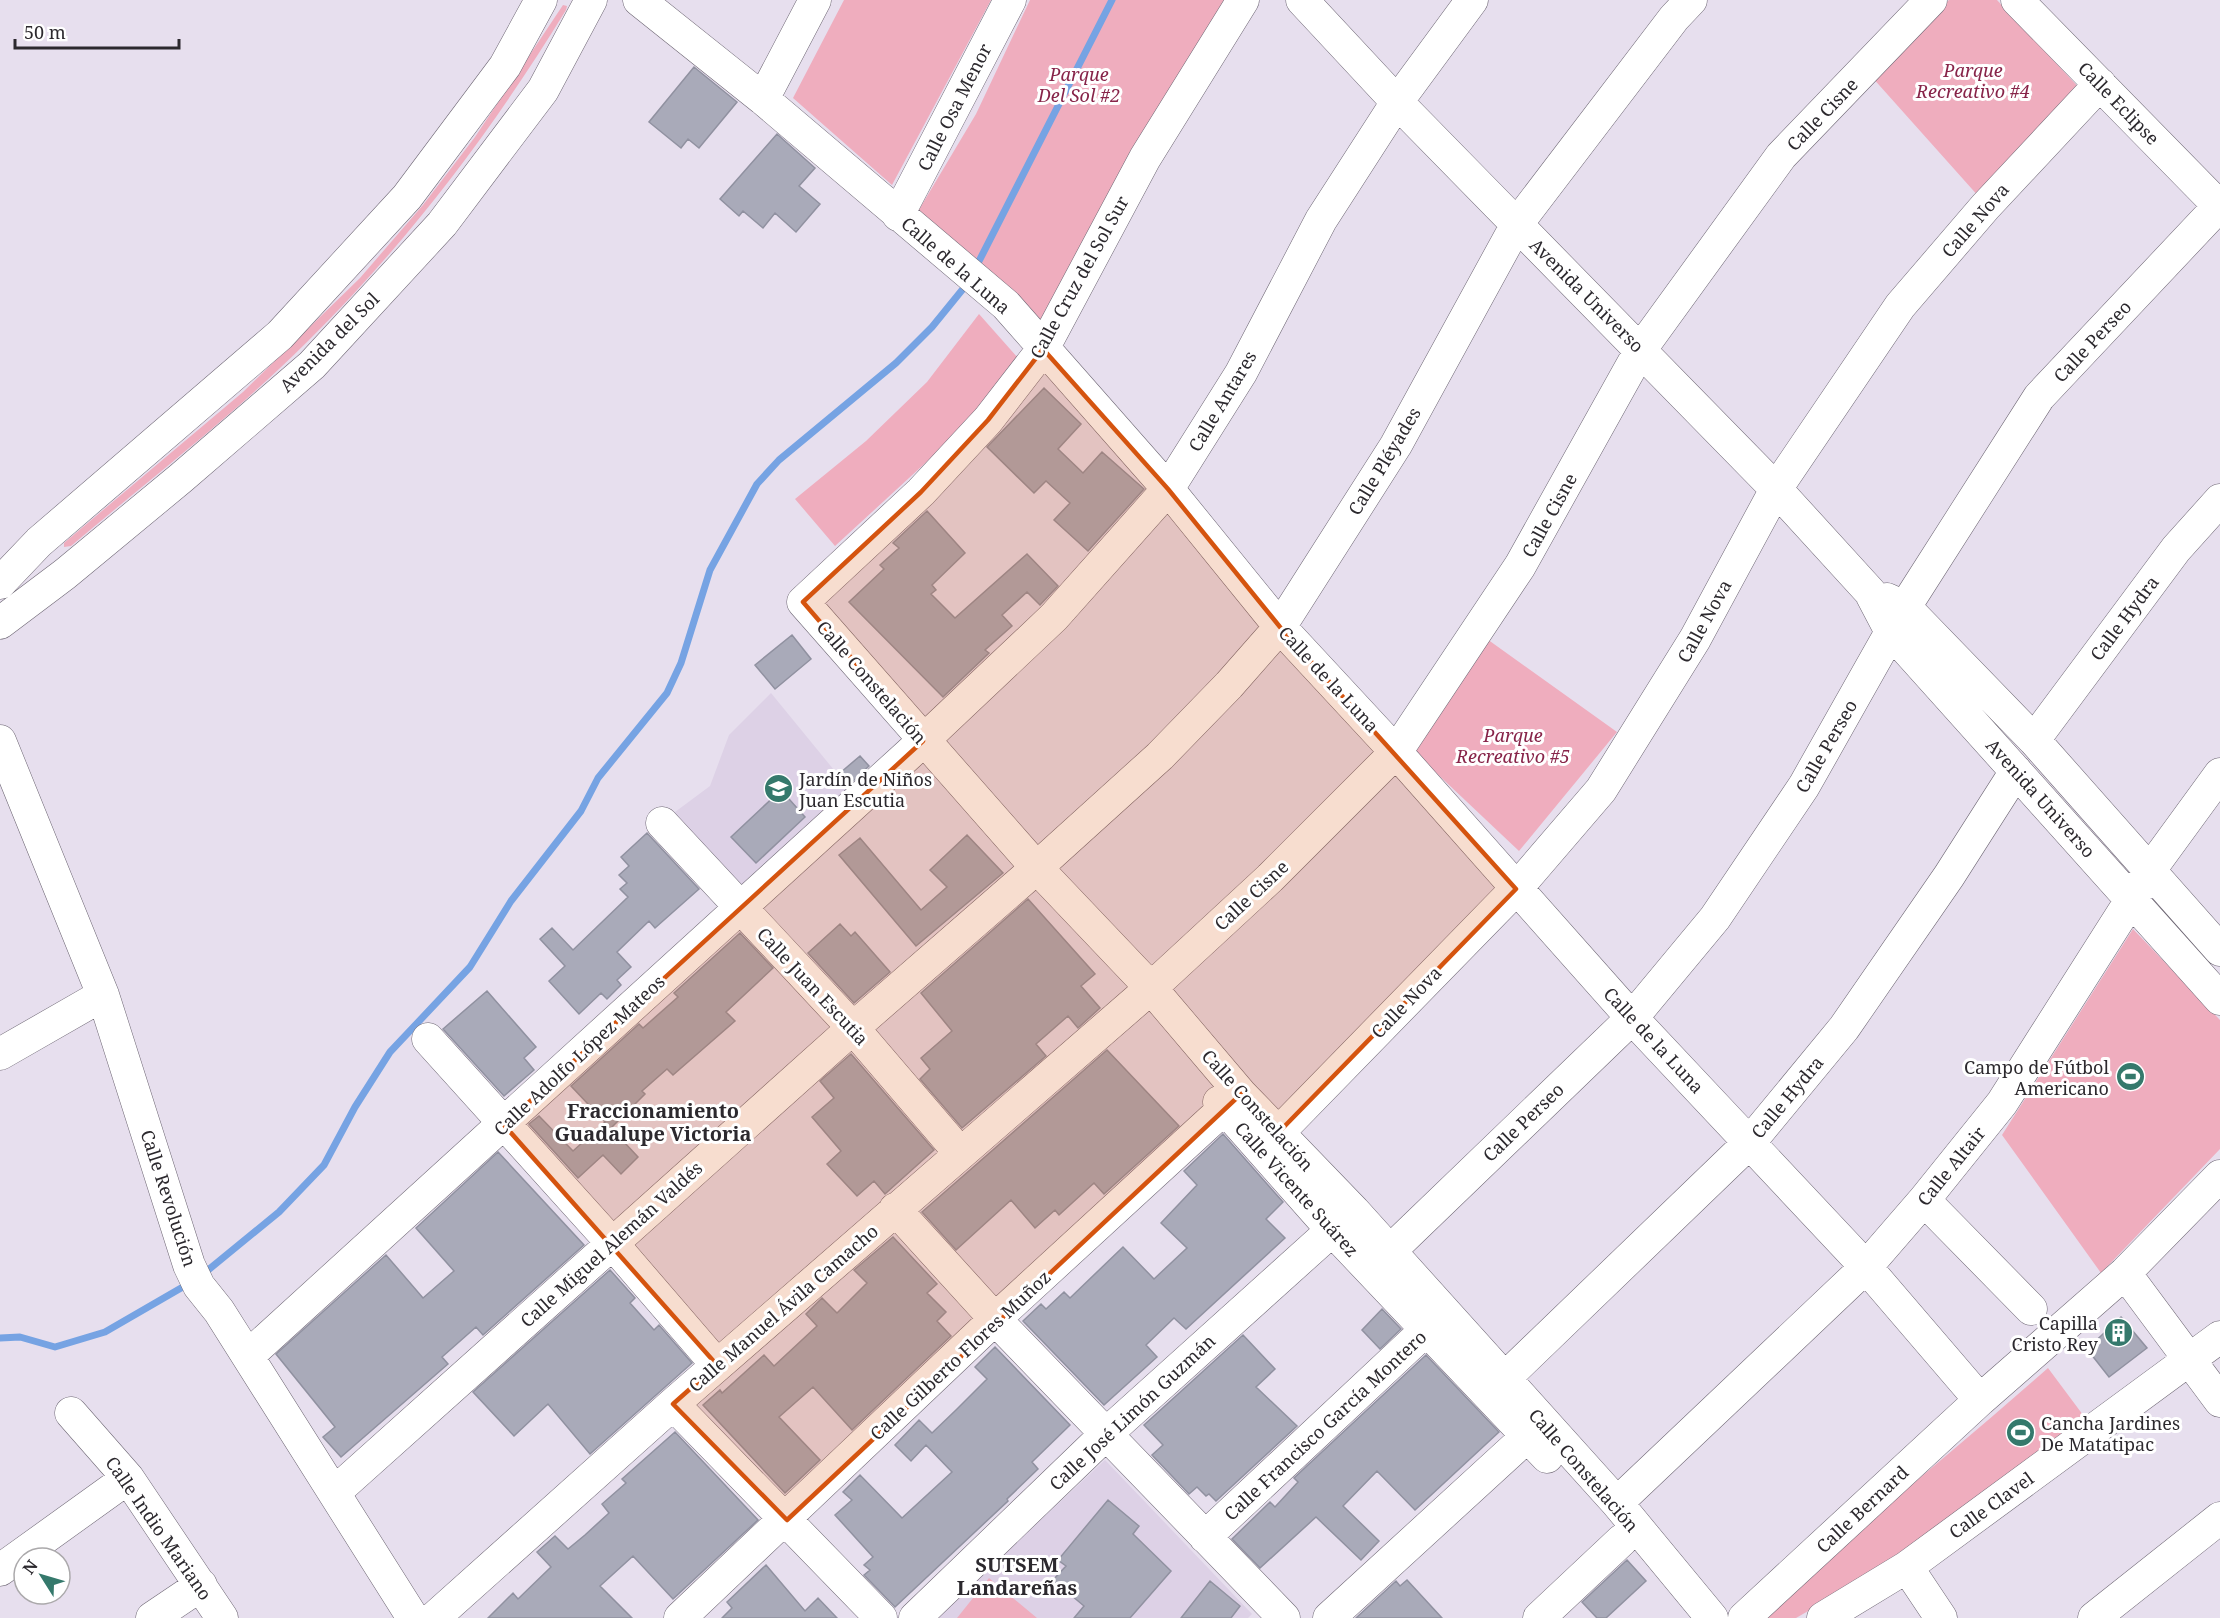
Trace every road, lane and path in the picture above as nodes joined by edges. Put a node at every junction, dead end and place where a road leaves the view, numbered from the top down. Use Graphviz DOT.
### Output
graph roads {
  1 [pos="541,0"];
  2 [pos="591,0"];
  3 [pos="639,0"];
  4 [pos="815,0"];
  5 [pos="1010,0"];
  6 [pos="1243,0"];
  7 [pos="1302,0"];
  8 [pos="1472,0"];
  9 [pos="1691,0"];
  10 [pos="1931,0"];
  11 [pos="2017,0"];
  12 [pos="2100,84"];
  13 [pos="763,99"];
  14 [pos="1397,102"];
  15 [pos="2219,206"];
  16 [pos="898,215"];
  17 [pos="1517,224"];
  18 [pos="1043,349"];
  19 [pos="1641,349"];
  20 [pos="1168,489"];
  21 [pos="1776,489"];
  22 [pos="2220,500"];
  23 [pos="0,583"];
  24 [pos="803,602"];
  25 [pos="1898,620"];
  26 [pos="1,621"];
  27 [pos="1280,627"];
  28 [pos="2034,740"];
  29 [pos="0,741"];
  30 [pos="916,747"];
  31 [pos="1396,752"];
  32 [pos="2016,771"];
  33 [pos="2220,774"];
  34 [pos="662,823"];
  35 [pos="2150,870"];
  36 [pos="1030,873"];
  37 [pos="1516,889"];
  38 [pos="2131,898"];
  39 [pos="739,906"];
  40 [pos="2220,950"];
  41 [pos="103,995"];
  42 [pos="1142,995"];
  43 [pos="2220,999"];
  44 [pos="1632,1018"];
  45 [pos="853,1028"];
  46 [pos="428,1039"];
  47 [pos="0,1054"];
  48 [pos="1233,1101"];
  49 [pos="504,1125"];
  50 [pos="1277,1134"];
  51 [pos="1750,1142"];
  52 [pos="960,1153"];
  53 [pos="2220,1176"];
  54 [pos="1924,1200"];
  55 [pos="895,1209"];
  56 [pos="1343,1221"];
  57 [pos="612,1242"];
  58 [pos="1390,1251"];
  59 [pos="1866,1267"];
  60 [pos="2125,1273"];
  61 [pos="2031,1310"];
  62 [pos="995,1319"];
  63 [pos="1436,1321"];
  64 [pos="2220,1337"];
  65 [pos="248,1356"];
  66 [pos="2190,1360"];
  67 [pos="717,1365"];
  68 [pos="1504,1378"];
  69 [pos="1980,1400"];
  70 [pos="2220,1401"];
  71 [pos="673,1404"];
  72 [pos="71,1413"];
  73 [pos="1535,1430"];
  74 [pos="1106,1434"];
  75 [pos="128,1478"];
  76 [pos="1582,1479"];
  77 [pos="335,1492"];
  78 [pos="1617,1503"];
  79 [pos="2220,1518"];
  80 [pos="787,1520"];
  81 [pos="1205,1537"];
  82 [pos="1636,1547"];
  83 [pos="1907,1567"];
  84 [pos="0,1569"];
  85 [pos="201,1585"];
  86 [pos="401,1614"];
  87 [pos="152,1618"];
  88 [pos="222,1618"];
  89 [pos="434,1618"];
  90 [pos="680,1618"];
  91 [pos="881,1618"];
  92 [pos="915,1618"];
  93 [pos="1284,1618"];
  94 [pos="1329,1618"];
  95 [pos="1539,1618"];
  96 [pos="1691,1618"];
  97 [pos="1712,1618"];
  98 [pos="1744,1618"];
  99 [pos="1823,1618"];
  100 [pos="1941,1618"];
  101 [pos="2094,1618"];
  1 -- 23 [label="street"];
  2 -- 26 [label="street, Avenida del Sol"];
  3 -- 13 [label="street, Calle de la Luna"];
  4 -- 13 [label="street"];
  5 -- 16 [label="street, Calle Osa Menor"];
  6 -- 18 [label="street, Calle Cruz del Sol Sur"];
  7 -- 14 [label="street, Avenida Universo"];
  8 -- 14 [label="street, Calle Antares"];
  9 -- 17 [label="street, Calle Pléyades"];
  10 -- 19 [label="street, Calle Cisne"];
  11 -- 12 [label="street, Calle Eclipse"];
  12 -- 15 [label="street, Calle Eclipse"];
  12 -- 21 [label="street, Calle Nova"];
  13 -- 16 [label="street, Calle de la Luna"];
  14 -- 17 [label="street, Avenida Universo"];
  14 -- 20 [label="street, Calle Antares"];
  15 -- 25 [label="street, Calle Perseo"];
  16 -- 18 [label="street, Calle de la Luna"];
  17 -- 19 [label="street, Avenida Universo"];
  17 -- 27 [label="street, Calle Pléyades"];
  18 -- 20 [label="street, Calle de la Luna"];
  18 -- 24 [label="street, Calle Cruz del Sol Sur"];
  19 -- 21 [label="street, Avenida Universo"];
  19 -- 31 [label="street, Calle Cisne"];
  20 -- 27 [label="street, Calle de la Luna"];
  20 -- 30 [label="street, Calle Antares"];
  21 -- 25 [label="street, Avenida Universo"];
  21 -- 37 [label="street, Calle Nova"];
  22 -- 28 [label="street, Calle Hydra"];
  24 -- 30 [label="street, Calle Constelación"];
  25 -- 28 [label="street, Avenida Universo"];
  25 -- 32 [label="street, Avenida Universo"];
  25 -- 44 [label="street, Calle Perseo"];
  27 -- 31 [label="street, Calle de la Luna"];
  27 -- 36 [label="street, Calle Pléyades"];
  28 -- 35 [label="street, Avenida Universo"];
  29 -- 41 [label="street, Calle Revolución"];
  30 -- 36 [label="street, Calle Constelación"];
  30 -- 39 [label="street, Calle Adolfo López Mateos"];
  31 -- 37 [label="street, Calle de la Luna"];
  31 -- 42 [label="street, Calle Cisne"];
  32 -- 38 [label="street, Avenida Universo"];
  32 -- 51 [label="street, Calle Hydra"];
  33 -- 35 [label="street, Calle Altair"];
  34 -- 39 [label="street, Calle Juan Escutia"];
  35 -- 38 [label="street, Calle Altair"];
  35 -- 40 [label="street, Avenida Universo"];
  36 -- 42 [label="street, Calle Constelación"];
  36 -- 45 [label="street, Calle Miguel Alemán Valdés"];
  37 -- 44 [label="street, Calle de la Luna"];
  37 -- 50 [label="street, Calle Nova"];
  38 -- 43 [label="street, Avenida Universo"];
  38 -- 54 [label="street, Calle Altair"];
  39 -- 45 [label="street, Calle Juan Escutia"];
  39 -- 49 [label="street, Calle Adolfo López Mateos"];
  41 -- 47 [label="street"];
  41 -- 65 [label="street, Calle Revolución"];
  42 -- 48 [label="street, Calle Constelación"];
  42 -- 52 [label="street, Calle Manuel Ávila Camacho"];
  44 -- 51 [label="street, Calle de la Luna"];
  44 -- 58 [label="street, Calle Perseo"];
  45 -- 52 [label="street, Calle Juan Escutia"];
  45 -- 57 [label="street, Calle Miguel Alemán Valdés"];
  46 -- 49 [label="street"];
  48 -- 50 [label="street, Calle Constelación"];
  48 -- 56 [label="street, Calle Vicente Suárez"];
  48 -- 62 [label="street, Calle Gilberto Flores Muñoz"];
  49 -- 57 [label="street"];
  49 -- 65 [label="street, Calle Adolfo López Mateos"];
  50 -- 56 [label="street, Calle Constelación"];
  51 -- 59 [label="street, Calle de la Luna"];
  51 -- 68 [label="street, Calle Hydra"];
  52 -- 55 [label="street, Calle Manuel Ávila Camacho"];
  53 -- 60 [label="street"];
  54 -- 59 [label="street, Calle Altair"];
  54 -- 61 [label="street"];
  55 -- 62 [label="street"];
  55 -- 67 [label="street, Calle Manuel Ávila Camacho"];
  56 -- 58 [label="street, Calle Constelación"];
  56 -- 63 [label="street, Calle Vicente Suárez"];
  56 -- 74 [label="street, Calle José Limón Guzmán"];
  57 -- 67 [label="street"];
  57 -- 77 [label="street, Calle Miguel Alemán Valdés"];
  58 -- 63 [label="street, Calle Constelación"];
  59 -- 69 [label="street, Calle de la Luna"];
  59 -- 78 [label="street, Calle Altair"];
  60 -- 66 [label="street"];
  60 -- 69 [label="street, Calle Bernard"];
  62 -- 74 [label="street"];
  62 -- 80 [label="street, Calle Gilberto Flores Muñoz"];
  63 -- 68 [label="street, Calle Constelación"];
  63 -- 73 [label="street, Calle Vicente Suárez"];
  63 -- 81 [label="street, Calle Francisco García Montero"];
  64 -- 66 [label="street, Calle Clavel"];
  65 -- 77 [label="street, Calle Revolución"];
  66 -- 70 [label="street"];
  66 -- 83 [label="street, Calle Clavel"];
  67 -- 71 [label="street, Calle Manuel Ávila Camacho"];
  68 -- 73 [label="street, Calle Constelación"];
  69 -- 98 [label="street, Calle Bernard"];
  71 -- 80 [label="street"];
  71 -- 89 [label="street, Calle Manuel Ávila Camacho"];
  72 -- 75 [label="street, Calle Indio Mariano"];
  73 -- 76 [label="street, Calle Vicente Suárez"];
  73 -- 94 [label="street"];
  74 -- 81 [label="street"];
  74 -- 92 [label="street, Calle José Limón Guzmán"];
  75 -- 84 [label="street"];
  75 -- 85 [label="street, Calle Indio Mariano"];
  76 -- 78 [label="street, Calle Constelación"];
  76 -- 82 [label="street, Calle Vicente Suárez"];
  77 -- 86 [label="street, Calle Revolución"];
  78 -- 82 [label="street, Calle Constelación"];
  79 -- 101 [label="street"];
  80 -- 90 [label="street, Calle Gilberto Flores Muñoz"];
  80 -- 91 [label="street"];
  81 -- 93 [label="street"];
  82 -- 95 [label="street"];
  82 -- 96 [label="street, Calle Vicente Suárez"];
  82 -- 97 [label="street, Calle Constelación"];
  83 -- 99 [label="street, Calle Clavel"];
  83 -- 100 [label="street"];
  85 -- 87 [label="street"];
  85 -- 88 [label="street, Calle Indio Mariano"];
}
